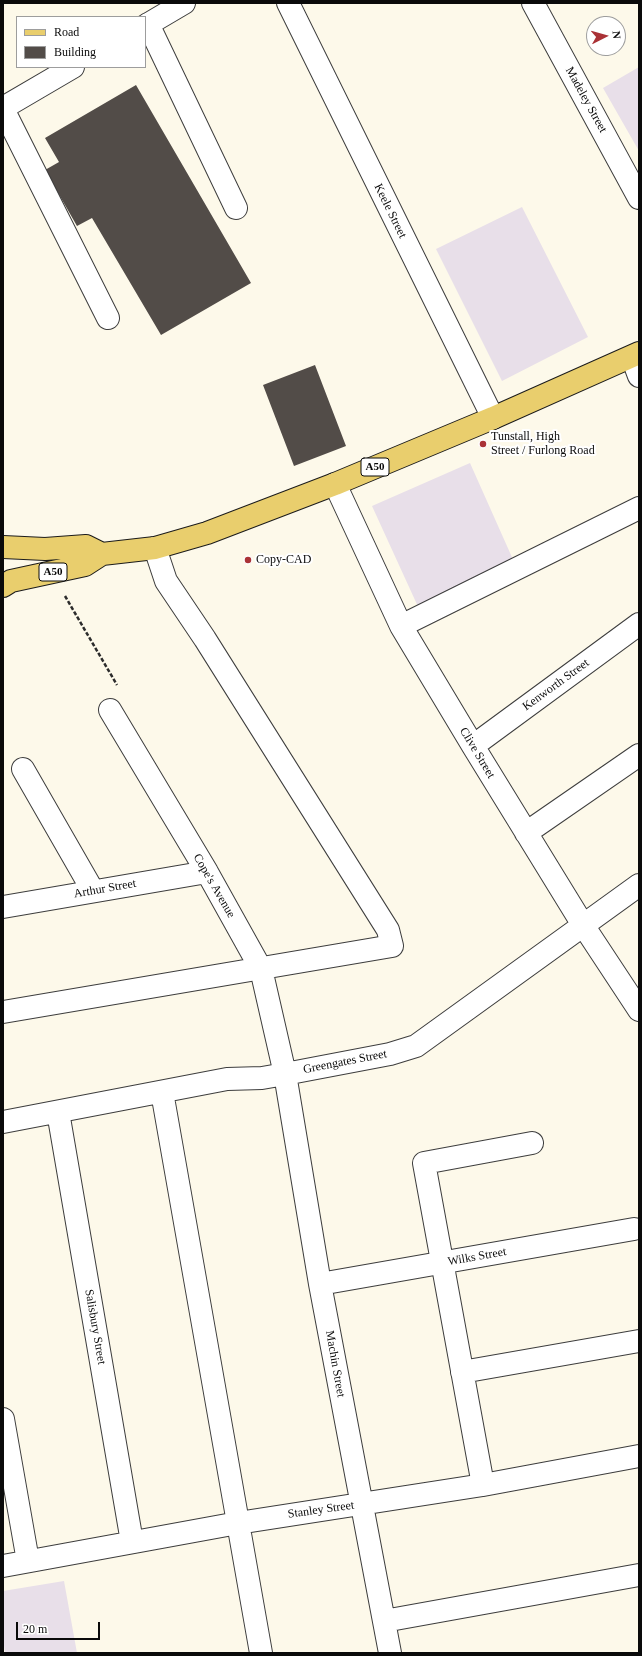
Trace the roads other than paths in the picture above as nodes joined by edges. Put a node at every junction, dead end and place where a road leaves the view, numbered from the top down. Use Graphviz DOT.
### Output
graph roads {
  1 [pos="184,3"];
  2 [pos="288,3"];
  3 [pos="533,3"];
  4 [pos="147,25"];
  5 [pos="72,68"];
  6 [pos="3,108"];
  7 [pos="639,198"];
  8 [pos="236,208"];
  9 [pos="108,318"];
  10 [pos="636,362"];
  11 [pos="493,418"];
  12 [pos="335,484"];
  13 [pos="639,508"];
  14 [pos="3,547"];
  15 [pos="155,548"];
  16 [pos="102,554"];
  17 [pos="3,586"];
  18 [pos="639,624"];
  19 [pos="401,626"];
  20 [pos="110,710"];
  21 [pos="473,746"];
  22 [pos="639,755"];
  23 [pos="23,770"];
  24 [pos="526,833"];
  25 [pos="207,872"];
  26 [pos="639,885"];
  27 [pos="93,891"];
  28 [pos="3,907"];
  29 [pos="583,925"];
  30 [pos="261,969"];
  31 [pos="639,1010"];
  32 [pos="3,1012"];
  33 [pos="285,1074"];
  34 [pos="162,1092"];
  35 [pos="58,1112"];
  36 [pos="3,1122"];
  37 [pos="532,1143"];
  38 [pos="634,1229"];
  39 [pos="442,1263"];
  40 [pos="320,1284"];
  41 [pos="639,1341"];
  42 [pos="462,1372"];
  43 [pos="3,1419"];
  44 [pos="639,1456"];
  45 [pos="483,1486"];
  46 [pos="360,1505"];
  47 [pos="238,1523"];
  48 [pos="132,1542"];
  49 [pos="28,1561"];
  50 [pos="3,1566"];
  51 [pos="639,1575"];
  52 [pos="384,1621"];
  53 [pos="261,1653"];
  54 [pos="390,1653"];
  1 -- 4 [label="street"];
  2 -- 11 [label="street, Keele Street"];
  3 -- 7 [label="street, Madeley Street"];
  4 -- 8 [label="street"];
  5 -- 6 [label="street"];
  6 -- 9 [label="street"];
  10 -- 11 [label="main road, A50"];
  11 -- 12 [label="main road, A50"];
  12 -- 15 [label="main road, A50"];
  12 -- 19 [label="street, Clive Street"];
  13 -- 19 [label="street"];
  14 -- 16 [label="main road, A50"];
  15 -- 16 [label="main road, A50"];
  15 -- 30 [label="street"];
  16 -- 17 [label="main road, A50"];
  18 -- 21 [label="street, Kenworth Street"];
  19 -- 21 [label="street, Clive Street"];
  20 -- 25 [label="street, Cope's Avenue"];
  21 -- 24 [label="street, Clive Street"];
  22 -- 24 [label="street"];
  23 -- 27 [label="street"];
  24 -- 29 [label="street, Clive Street"];
  25 -- 27 [label="street, Arthur Street"];
  25 -- 30 [label="street, Cope's Avenue"];
  26 -- 29 [label="street, Greengates Street"];
  27 -- 28 [label="street, Arthur Street"];
  29 -- 31 [label="street, Clive Street"];
  29 -- 33 [label="street, Greengates Street"];
  30 -- 32 [label="street"];
  30 -- 33 [label="street, Cope's Avenue"];
  33 -- 34 [label="street, Greengates Street"];
  33 -- 40 [label="street, Machin Street"];
  34 -- 35 [label="street, Greengates Street"];
  34 -- 47 [label="street"];
  35 -- 36 [label="street, Greengates Street"];
  35 -- 48 [label="street, Salisbury Street"];
  37 -- 39 [label="street"];
  38 -- 39 [label="street, Wilks Street"];
  39 -- 40 [label="street, Wilks Street"];
  39 -- 42 [label="street"];
  40 -- 46 [label="street, Machin Street"];
  41 -- 42 [label="street"];
  42 -- 45 [label="street"];
  43 -- 49 [label="street"];
  44 -- 45 [label="street, Stanley Street"];
  45 -- 46 [label="street, Stanley Street"];
  46 -- 47 [label="street, Stanley Street"];
  46 -- 52 [label="street, Machin Street"];
  47 -- 48 [label="street, Stanley Street"];
  47 -- 53 [label="street"];
  48 -- 49 [label="street, Stanley Street"];
  49 -- 50 [label="street, Stanley Street"];
  51 -- 52 [label="street"];
  52 -- 54 [label="street, Machin Street"];
}
